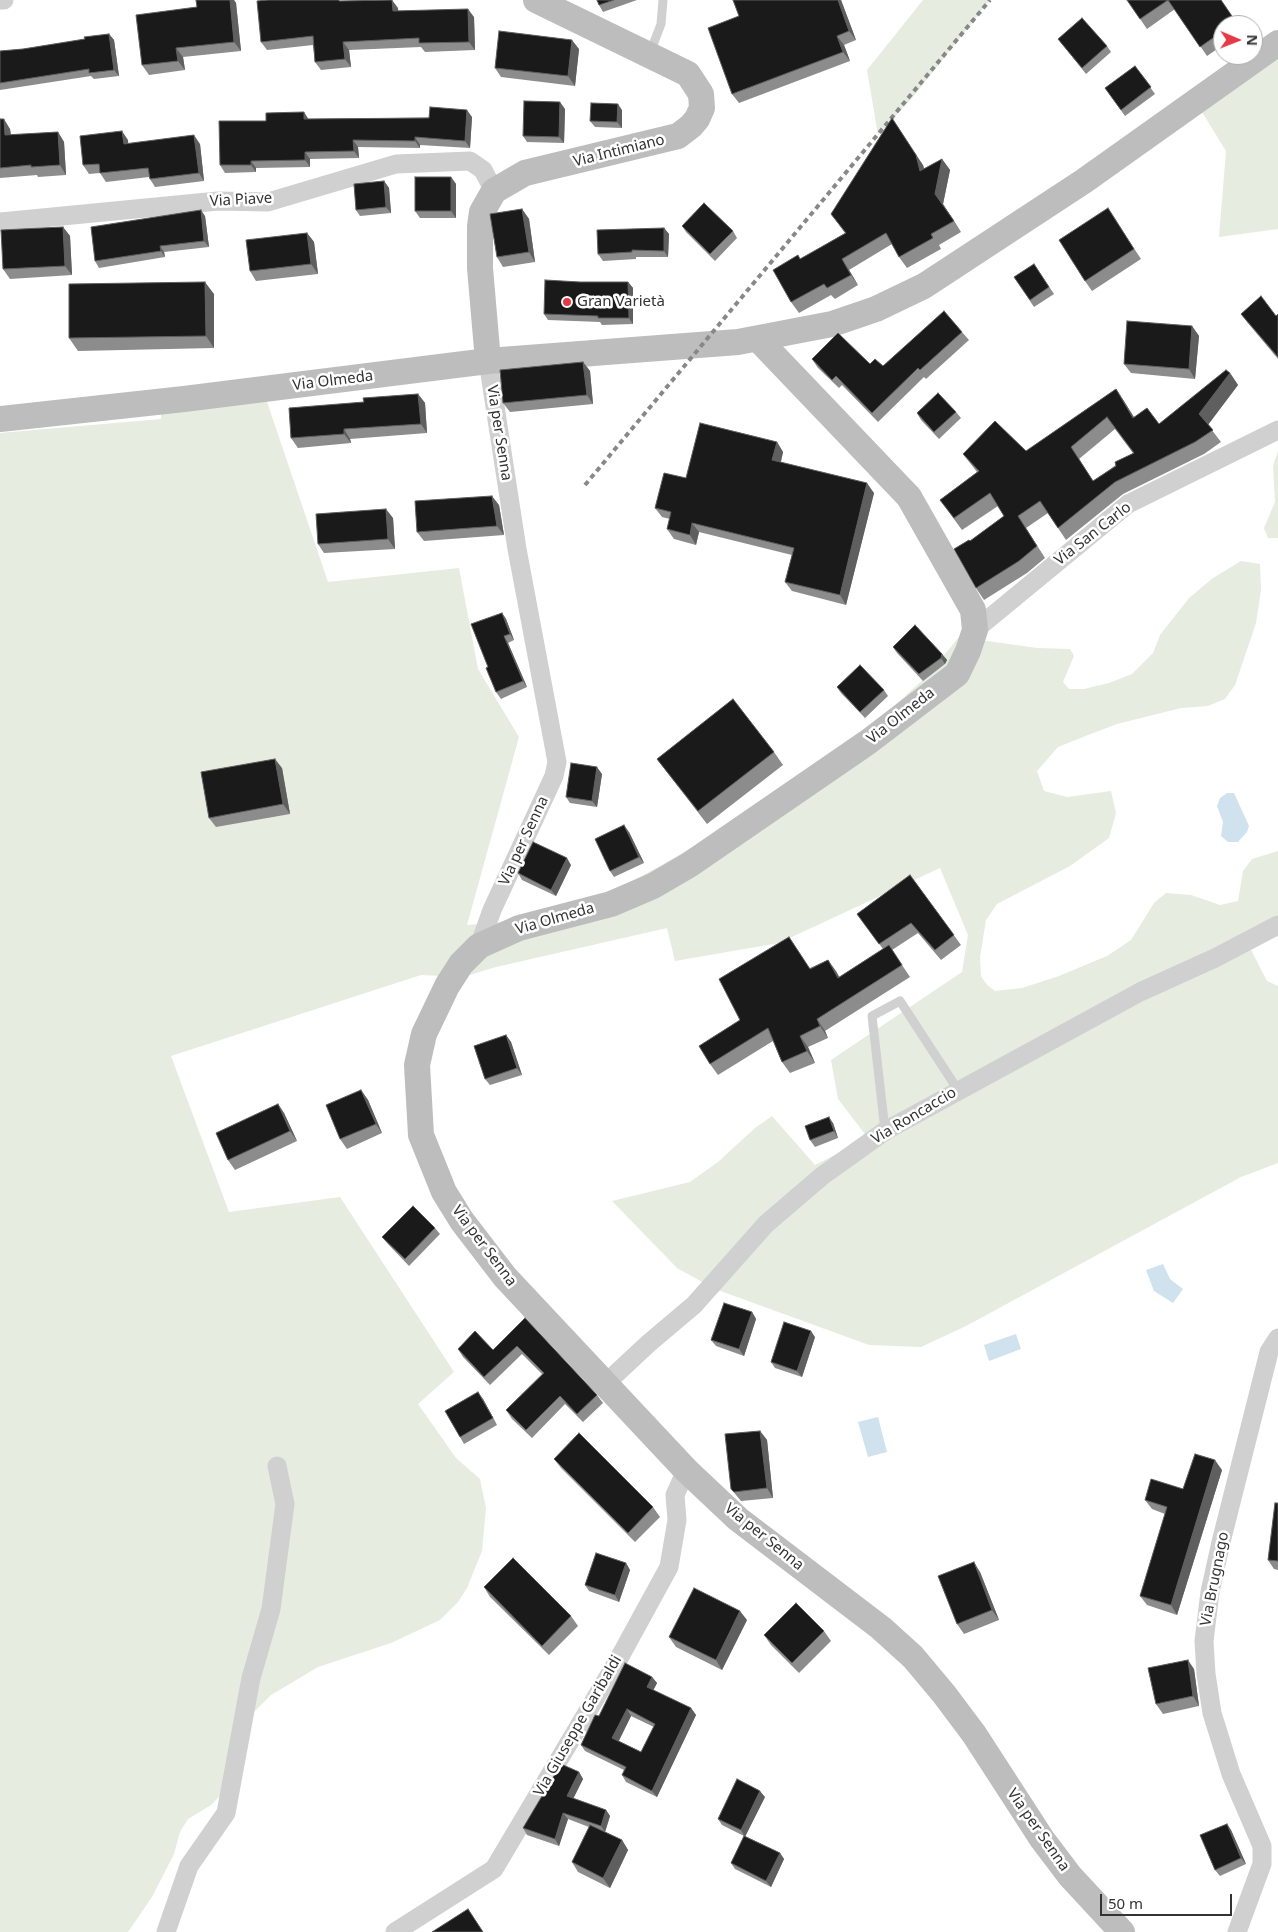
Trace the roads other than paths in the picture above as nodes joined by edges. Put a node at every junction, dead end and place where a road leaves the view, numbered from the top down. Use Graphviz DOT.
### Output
graph roads {
  1 [pos="0,0"];
  2 [pos="4,0"];
  3 [pos="536,0"];
  4 [pos="663,0"];
  5 [pos="1278,43"];
  6 [pos="650,54"];
  7 [pos="494,191"];
  8 [pos="0,222"];
  9 [pos="748,341"];
  10 [pos="488,361"];
  11 [pos="0,420"];
  12 [pos="1278,430"];
  13 [pos="975,630"];
  14 [pos="1278,925"];
  15 [pos="479,946"];
  16 [pos="958,1090"];
  17 [pos="885,1131"];
  18 [pos="1278,1338"];
  19 [pos="605,1384"];
  20 [pos="278,1466"];
  21 [pos="686,1470"];
  22 [pos="166,1932"];
  23 [pos="395,1932"];
  24 [pos="1122,1932"];
  25 [pos="1237,1932"];
  1 -- 2 [label="street"];
  3 -- 6 [label="street, Via Intimiano"];
  4 -- 6 [label="lane"];
  5 -- 9 [label="street, Via Olmeda"];
  6 -- 7 [label="street, Via Intimiano"];
  7 -- 8 [label="street, Via Piave"];
  7 -- 10 [label="street"];
  9 -- 10 [label="street, Via Olmeda"];
  9 -- 13 [label="street"];
  10 -- 11 [label="street, Via Olmeda"];
  10 -- 15 [label="street, Via per Senna"];
  12 -- 13 [label="street, Via San Carlo"];
  13 -- 15 [label="street, Via Olmeda"];
  14 -- 16 [label="street, Via Roncaccio"];
  15 -- 19 [label="street, Via per Senna"];
  16 -- 17 [label="street, Via Roncaccio"];
  16 -- 17 [label="lane"];
  17 -- 19 [label="street, Via Roncaccio"];
  18 -- 25 [label="street, Via Brugnago"];
  19 -- 21 [label="street, Via per Senna"];
  20 -- 22 [label="street"];
  21 -- 23 [label="street, Via Giuseppe Garibaldi"];
  21 -- 24 [label="street, Via per Senna"];
}
